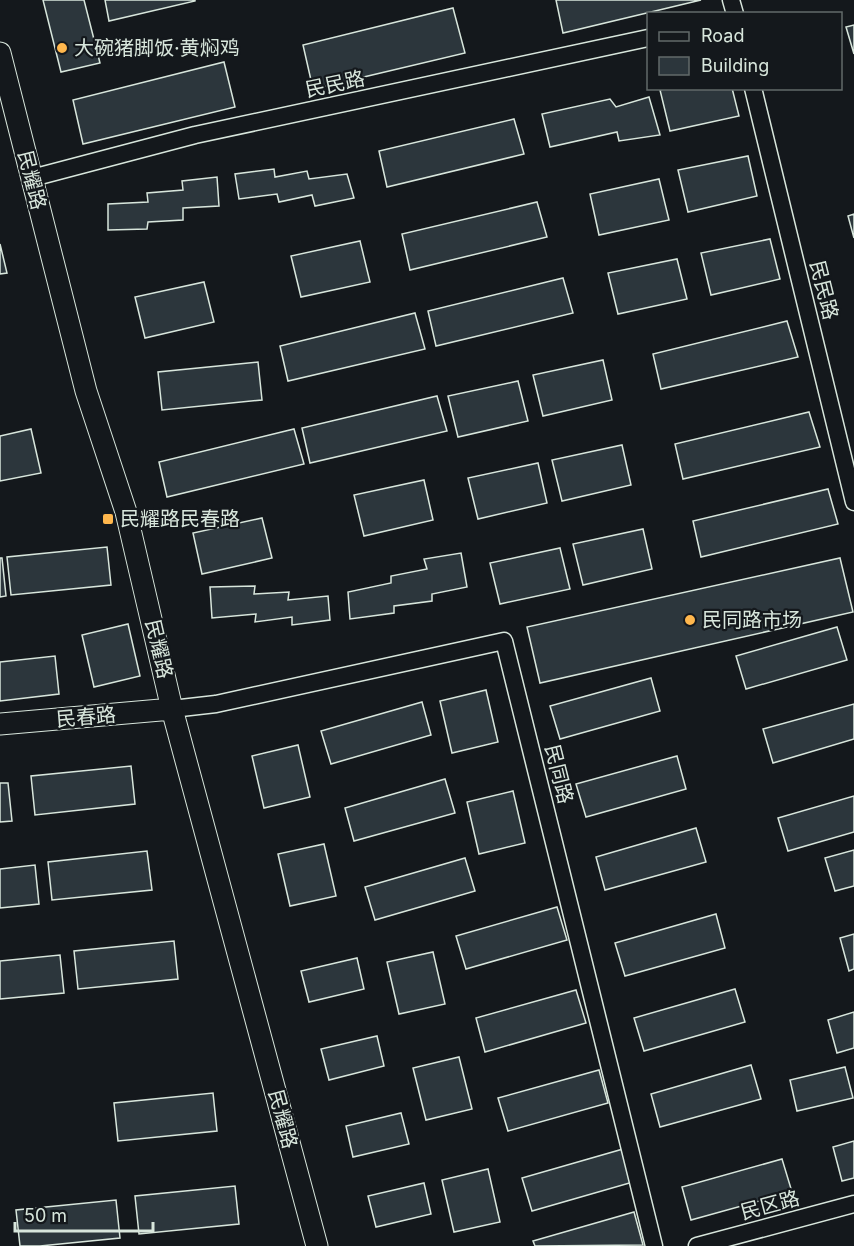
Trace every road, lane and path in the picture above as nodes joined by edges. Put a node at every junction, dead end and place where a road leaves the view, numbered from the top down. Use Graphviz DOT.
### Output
graph roads {
  1 [pos="647,38"];
  2 [pos="0,53"];
  3 [pos="753,90"];
  4 [pos="32,178"];
  5 [pos="854,502"];
  6 [pos="172,709"];
  7 [pos="0,724"];
  8 [pos="854,1204"];
  9 [pos="317,1246"];
  10 [pos="654,1246"];
  11 [pos="697,1246"];
  1 -- 4 [label="street, 民民路"];
  2 -- 4 [label="street, 民耀路"];
  3 -- 5 [label="street, 民民路"];
  4 -- 6 [label="street, 民耀路"];
  6 -- 7 [label="street, 民春路"];
  6 -- 9 [label="street, 民耀路"];
  6 -- 10 [label="street, 民同路"];
  8 -- 11 [label="street, 民区路"];
}
